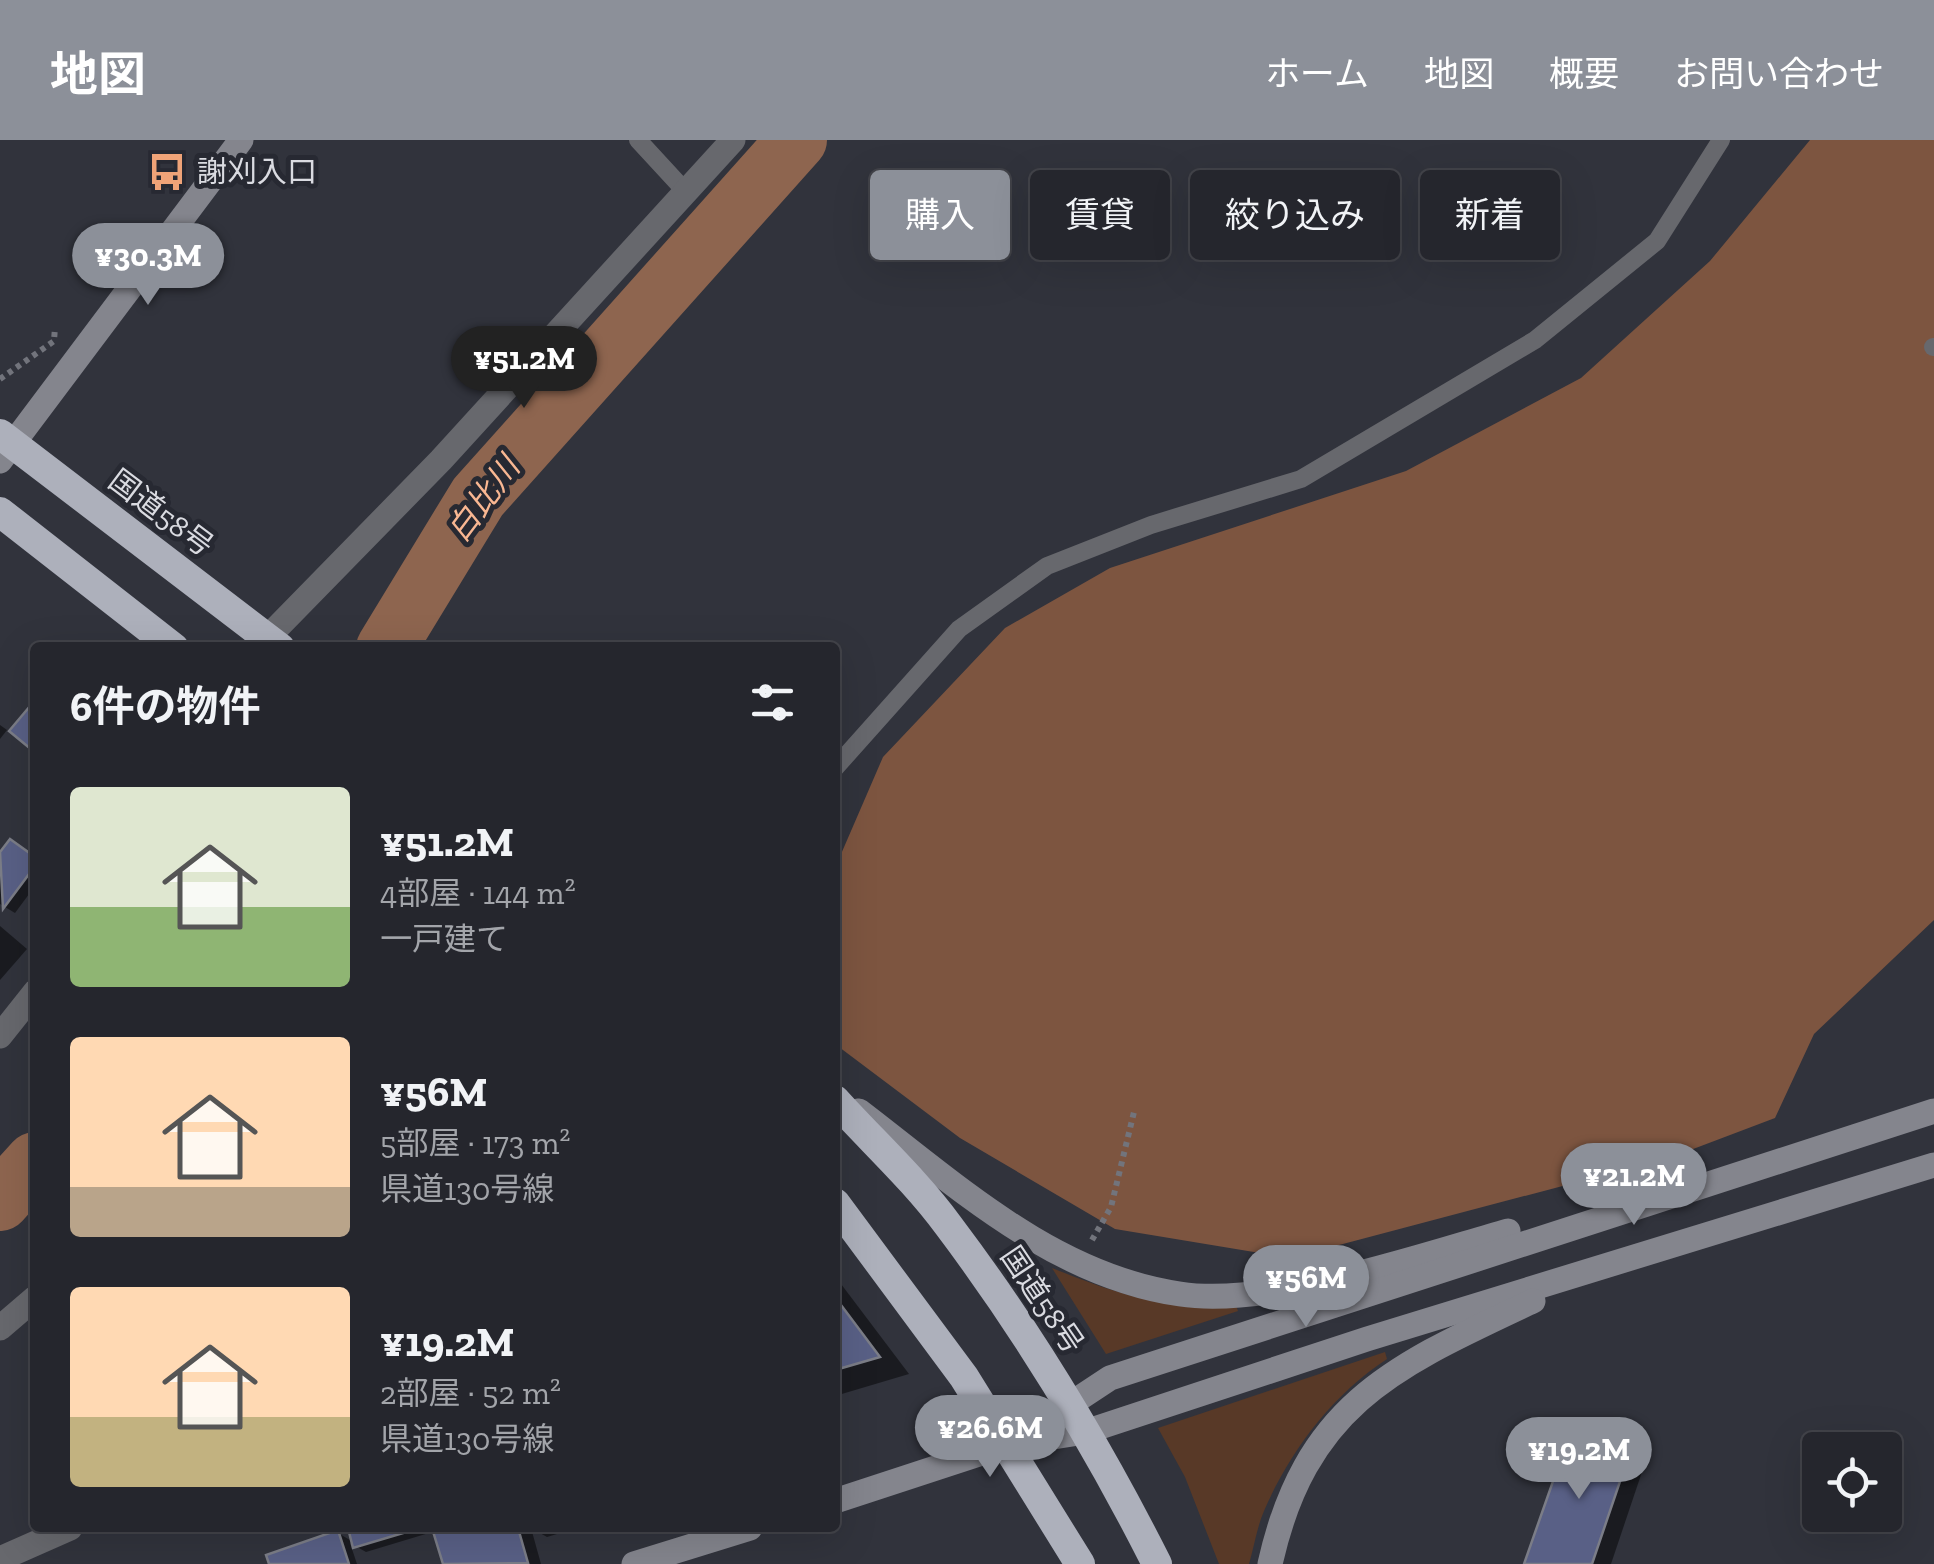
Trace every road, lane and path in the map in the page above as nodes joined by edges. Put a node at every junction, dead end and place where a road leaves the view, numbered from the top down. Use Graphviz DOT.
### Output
graph roads {
  1 [pos="241,140"];
  2 [pos="638,140"];
  3 [pos="733,140"];
  4 [pos="1722,140"];
  5 [pos="686,192"];
  6 [pos="56,328"];
  7 [pos="0,379"];
  8 [pos="4,446"];
  9 [pos="0,512"];
  10 [pos="166,642"];
  11 [pos="274,642"];
  12 [pos="840,762"];
  13 [pos="30,998"];
  14 [pos="0,1036"];
  15 [pos="840,1100"];
  16 [pos="840,1102"];
  17 [pos="1934,1111"];
  18 [pos="1134,1112"];
  19 [pos="1934,1165"];
  20 [pos="840,1211"];
  21 [pos="1622,1211"];
  22 [pos="1078,1236"];
  23 [pos="1614,1262"];
  24 [pos="30,1302"];
  25 [pos="0,1328"];
  26 [pos="1068,1402"];
  27 [pos="1086,1432"];
  28 [pos="1008,1444"];
  29 [pos="840,1499"];
  30 [pos="61,1532"];
  31 [pos="737,1532"];
  32 [pos="0,1559"];
  33 [pos="634,1564"];
  34 [pos="1080,1564"];
  35 [pos="1156,1564"];
  36 [pos="1270,1564"];
  1 -- 8 [label="main road"];
  2 -- 5 [label="lane"];
  3 -- 5 [label="street"];
  4 -- 12 [label="lane"];
  5 -- 11 [label="street"];
  6 -- 7 [label="path"];
  8 -- 11 [label="highway, 国道58号"];
  9 -- 10 [label="highway"];
  13 -- 14 [label="street"];
  15 -- 21 [label="main road"];
  16 -- 26 [label="highway, 国道58号"];
  17 -- 21 [label="main road"];
  18 -- 22 [label="path"];
  19 -- 23 [label="main road"];
  20 -- 28 [label="highway"];
  21 -- 26 [label="main road"];
  23 -- 27 [label="main road"];
  23 -- 36 [label="main road"];
  24 -- 25 [label="street"];
  26 -- 27 [label="highway, 国道58号"];
  26 -- 28 [label="main road"];
  27 -- 28 [label="main road"];
  27 -- 35 [label="highway, 国道58号"];
  28 -- 29 [label="main road"];
  28 -- 34 [label="highway"];
  30 -- 32 [label="street"];
  31 -- 33 [label="main road"];
}
